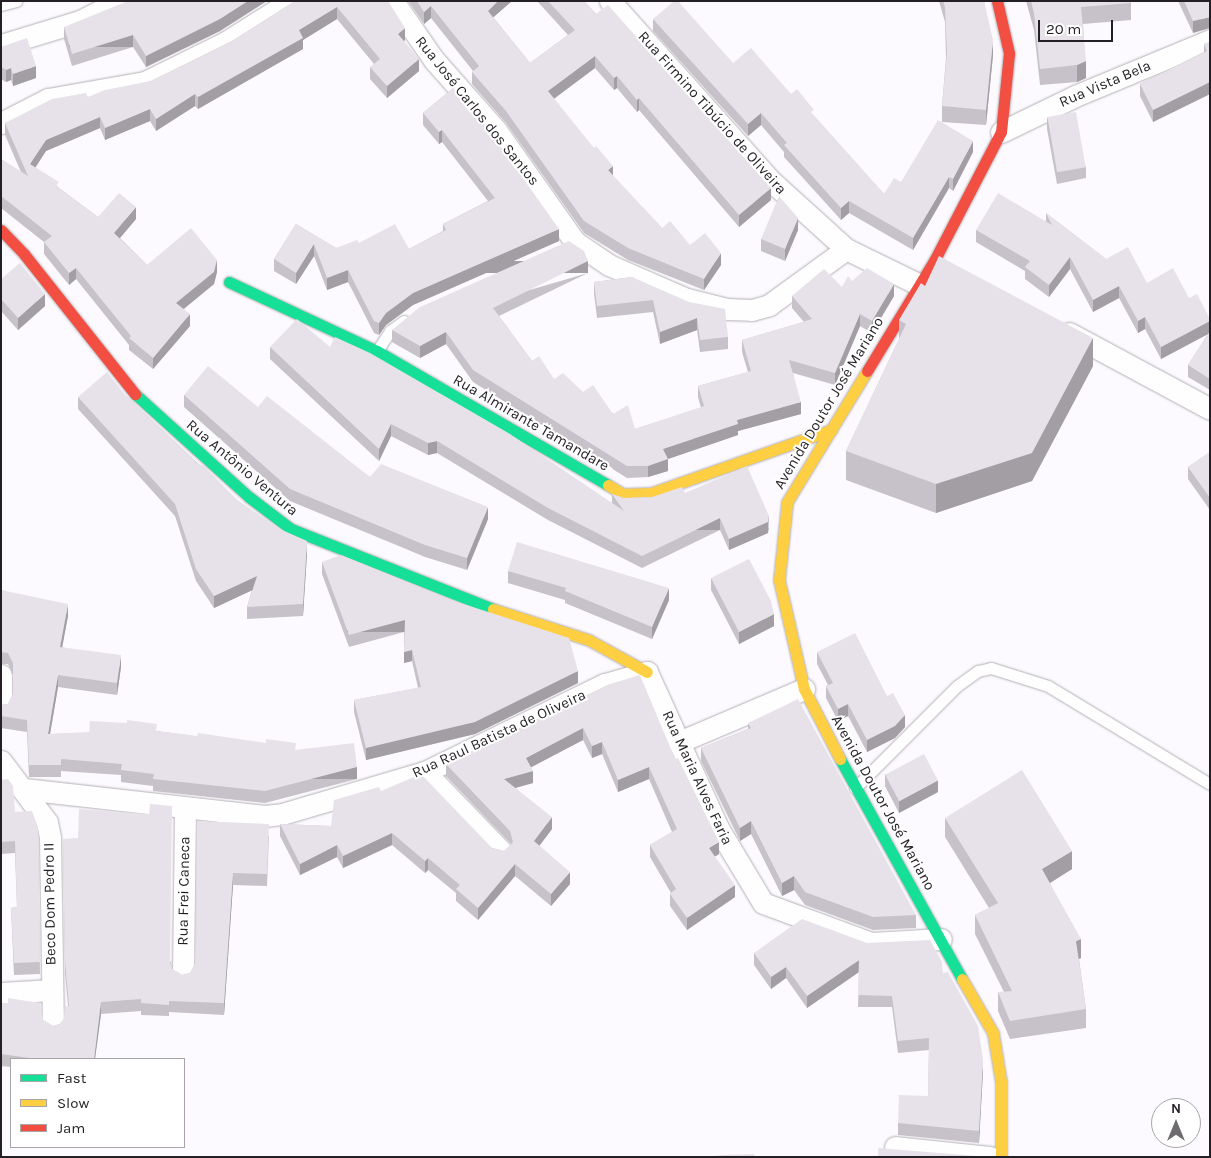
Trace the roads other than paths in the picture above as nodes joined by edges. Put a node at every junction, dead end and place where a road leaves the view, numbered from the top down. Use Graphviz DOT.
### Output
graph roads {
  1 [pos="16,1"];
  2 [pos="119,1"];
  3 [pos="291,1"];
  4 [pos="393,1"];
  5 [pos="610,1"];
  6 [pos="997,1"];
  7 [pos="1,5"];
  8 [pos="1210,40"];
  9 [pos="1,44"];
  10 [pos="1,123"];
  11 [pos="1001,132"];
  12 [pos="1,230"];
  13 [pos="846,249"];
  14 [pos="228,282"];
  15 [pos="918,284"];
  16 [pos="416,312"];
  17 [pos="1055,325"];
  18 [pos="377,351"];
  19 [pos="1210,408"];
  20 [pos="831,430"];
  21 [pos="647,672"];
  22 [pos="1,675"];
  23 [pos="804,689"];
  24 [pos="1,705"];
  25 [pos="679,742"];
  26 [pos="1,761"];
  27 [pos="425,772"];
  28 [pos="1210,784"];
  29 [pos="855,788"];
  30 [pos="24,789"];
  31 [pos="185,808"];
  32 [pos="501,851"];
  33 [pos="941,939"];
  34 [pos="183,974"];
  35 [pos="52,990"];
  36 [pos="1,993"];
  37 [pos="53,1025"];
  38 [pos="895,1147"];
  39 [pos="990,1157"];
  40 [pos="1001,1157"];
  1 -- 7 [label="lane"];
  2 -- 9 [label="street"];
  3 -- 10 [label="street"];
  4 -- 13 [label="street, Rua José Carlos dos Santos"];
  5 -- 13 [label="street, Rua Firmino Tibúcio de Oliveira"];
  6 -- 11 [label="street, Avenida Doutor José Mariano"];
  8 -- 11 [label="street, Rua Vista Bela"];
  11 -- 15 [label="street, Avenida Doutor José Mariano"];
  12 -- 21 [label="street, Rua Antônio Ventura"];
  13 -- 15 [label="street, Rua Firmino Tibúcio de Oliveira"];
  14 -- 18 [label="street, Rua Almirante Tamandare"];
  15 -- 20 [label="street, Avenida Doutor José Mariano"];
  16 -- 18 [label="lane"];
  17 -- 19 [label="street"];
  18 -- 20 [label="street, Rua Almirante Tamandare"];
  20 -- 23 [label="street, Avenida Doutor José Mariano"];
  21 -- 25 [label="street, Rua Maria Alves Faria"];
  21 -- 27 [label="street, Rua Raul Batista de Oliveira"];
  22 -- 24 [label="street"];
  23 -- 25 [label="street"];
  23 -- 29 [label="street, Avenida Doutor José Mariano"];
  25 -- 33 [label="street, Rua Maria Alves Faria"];
  26 -- 30 [label="street, Beco Dom Pedro II"];
  27 -- 31 [label="street, Rua Raul Batista de Oliveira"];
  27 -- 32 [label="street"];
  28 -- 29 [label="lane"];
  29 -- 33 [label="street, Avenida Doutor José Mariano"];
  30 -- 31 [label="street, Rua Raul Batista de Oliveira"];
  30 -- 35 [label="street, Beco Dom Pedro II"];
  31 -- 34 [label="street, Rua Frei Caneca"];
  33 -- 40 [label="street, Avenida Doutor José Mariano"];
  35 -- 36 [label="street"];
  35 -- 37 [label="street, Beco Dom Pedro II"];
  38 -- 39 [label="street"];
}
